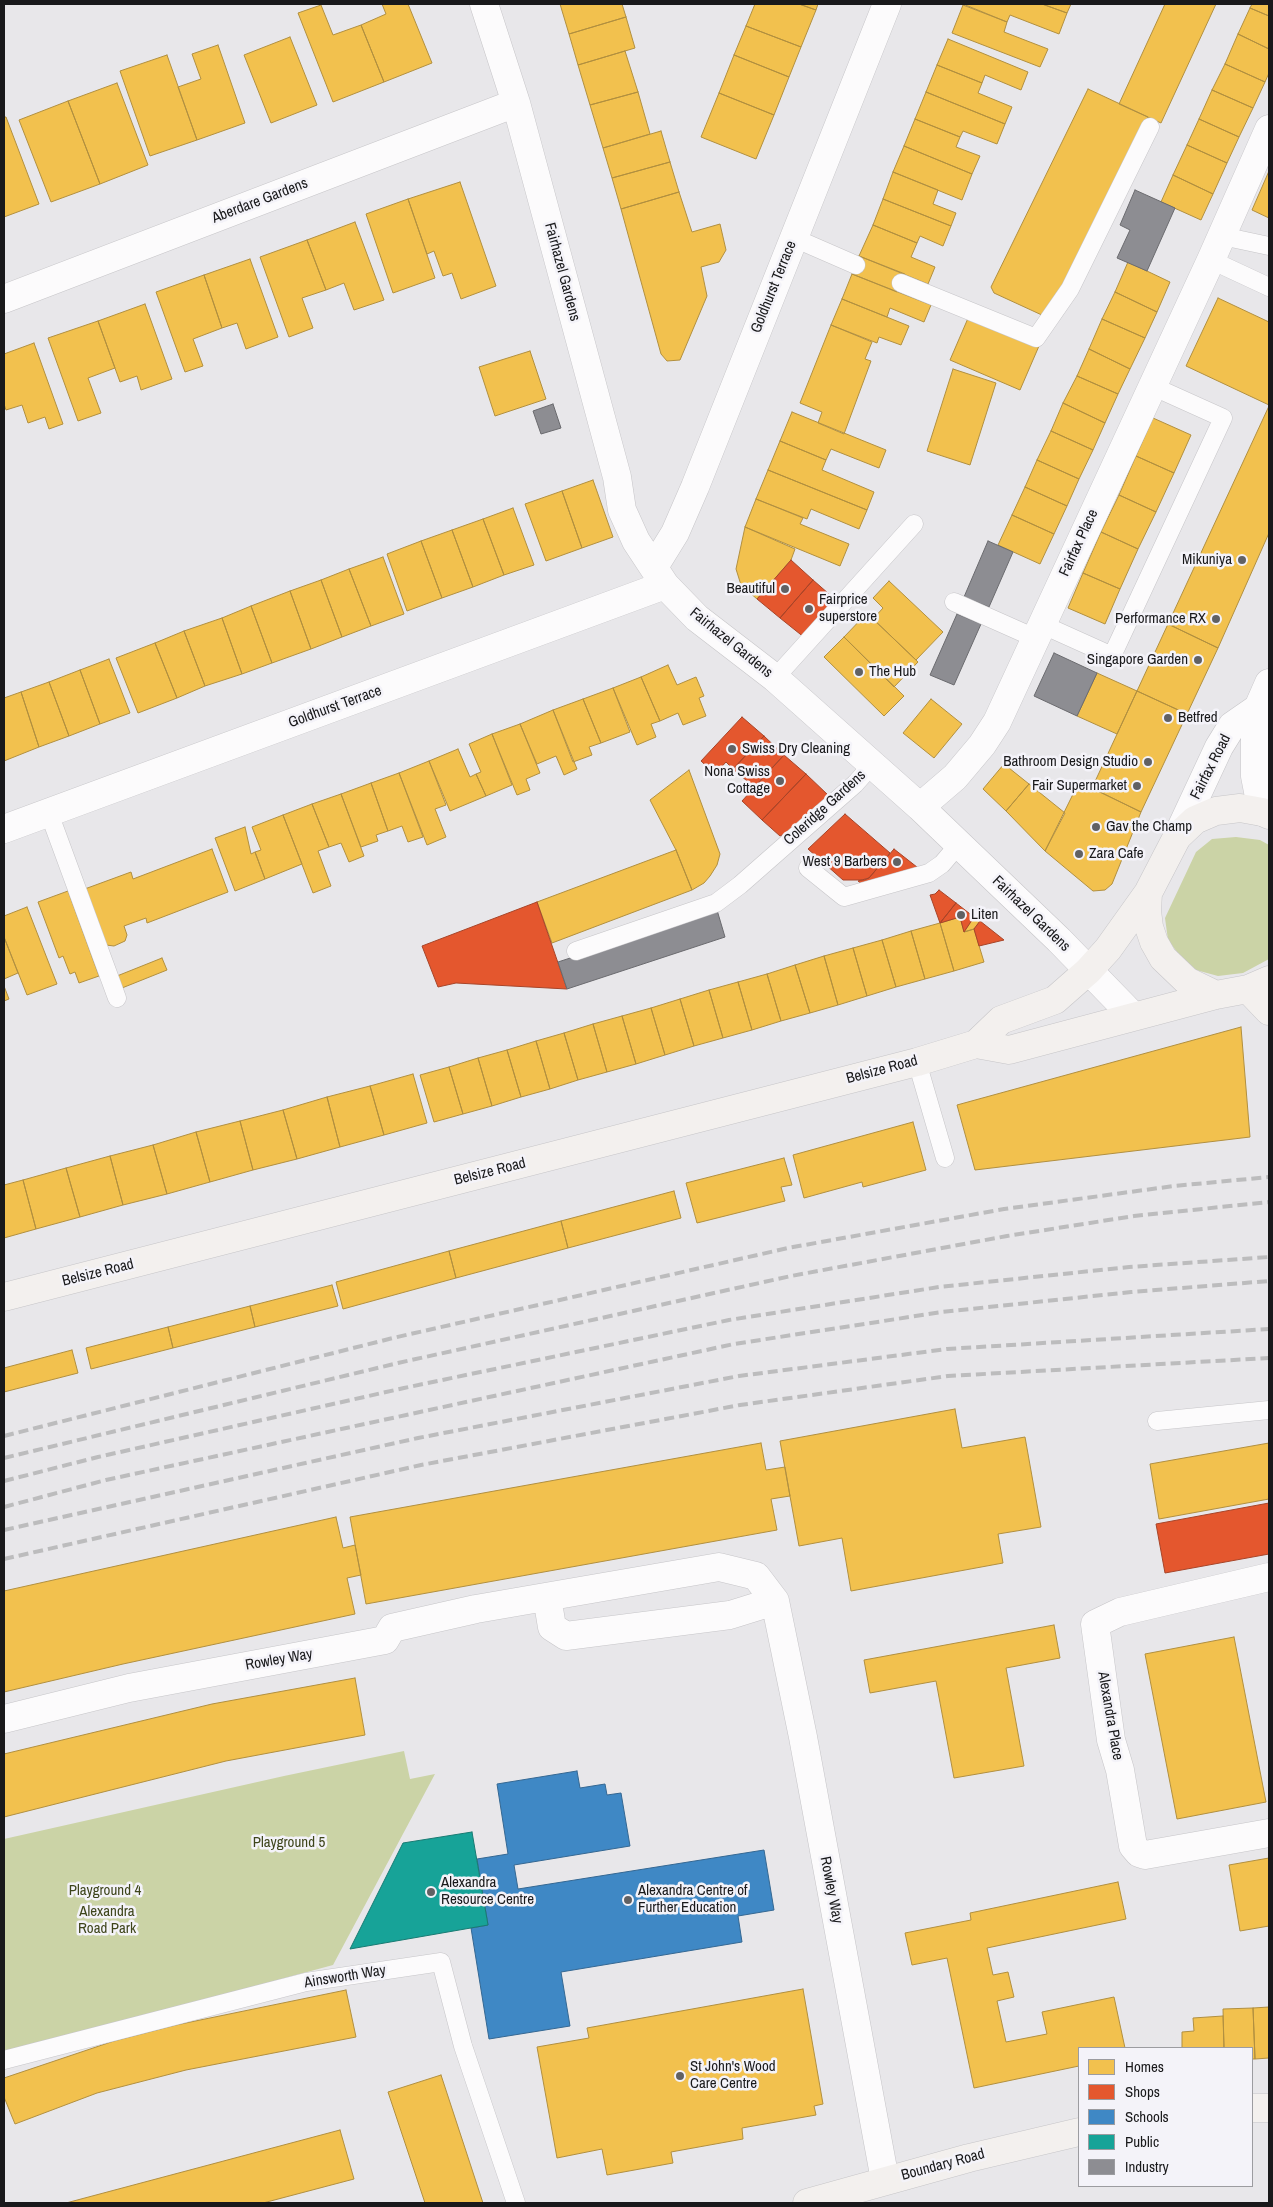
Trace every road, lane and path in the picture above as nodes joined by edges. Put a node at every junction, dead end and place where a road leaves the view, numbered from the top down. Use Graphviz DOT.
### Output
graph roads {
  1 [pos="484,4"];
  2 [pos="887,4"];
  3 [pos="516,103"];
  4 [pos="1150,127"];
  5 [pos="1269,129"];
  6 [pos="794,238"];
  7 [pos="1269,246"];
  8 [pos="1216,248"];
  9 [pos="856,265"];
  10 [pos="901,283"];
  11 [pos="1269,287"];
  12 [pos="4,299"];
  13 [pos="1152,386"];
  14 [pos="914,524"];
  15 [pos="660,576"];
  16 [pos="954,602"];
  17 [pos="1038,631"];
  18 [pos="775,678"];
  19 [pos="1269,683"];
  20 [pos="1258,708"];
  21 [pos="872,765"];
  22 [pos="920,807"];
  23 [pos="49,813"];
  24 [pos="1266,813"];
  25 [pos="4,829"];
  26 [pos="1177,836"];
  27 [pos="959,844"];
  28 [pos="808,868"];
  29 [pos="1148,893"];
  30 [pos="576,952"];
  31 [pos="1088,971"];
  32 [pos="1259,985"];
  33 [pos="1216,995"];
  34 [pos="117,998"];
  35 [pos="1269,1012"];
  36 [pos="1133,1016"];
  37 [pos="976,1044"];
  38 [pos="916,1062"];
  39 [pos="945,1158"];
  40 [pos="4,1297"];
  41 [pos="1269,1410"];
  42 [pos="1157,1421"];
  43 [pos="1269,1577"];
  44 [pos="547,1596"];
  45 [pos="774,1601"];
  46 [pos="4,1719"];
  47 [pos="1269,1833"];
  48 [pos="4,2060"];
  49 [pos="1253,2108"];
  50 [pos="1269,2108"];
  51 [pos="1078,2132"];
  52 [pos="885,2180"];
  53 [pos="516,2203"];
  54 [pos="807,2203"];
  1 -- 3 [label="street, Fairhazel Gardens"];
  2 -- 6 [label="street, Goldhurst Terrace"];
  3 -- 12 [label="street, Aberdare Gardens"];
  3 -- 15 [label="street, Fairhazel Gardens"];
  4 -- 10 [label="lane"];
  5 -- 8 [label="street, Fairfax Place"];
  6 -- 9 [label="lane"];
  6 -- 15 [label="street, Goldhurst Terrace"];
  7 -- 8 [label="lane"];
  8 -- 11 [label="lane"];
  8 -- 13 [label="street, Fairfax Place"];
  13 -- 17 [label="street, Fairfax Place"];
  13 -- 17 [label="lane"];
  14 -- 18 [label="lane"];
  15 -- 18 [label="street, Fairhazel Gardens"];
  15 -- 23 [label="street, Goldhurst Terrace"];
  16 -- 17 [label="lane"];
  17 -- 22 [label="street, Fairfax Place"];
  18 -- 21 [label="street, Fairhazel Gardens"];
  19 -- 20 [label="street, Fairfax Road"];
  20 -- 24 [label="street, Fairfax Road"];
  20 -- 26 [label="street, Fairfax Road"];
  21 -- 22 [label="street, Fairhazel Gardens"];
  21 -- 30 [label="lane, Coleridge Gardens"];
  22 -- 27 [label="street, Fairhazel Gardens"];
  23 -- 25 [label="street, Goldhurst Terrace"];
  23 -- 34 [label="lane"];
  24 -- 26 [label="main road"];
  26 -- 29 [label="main road, Belsize Road"];
  27 -- 28 [label="lane"];
  27 -- 31 [label="street, Fairhazel Gardens"];
  29 -- 31 [label="main road, Belsize Road"];
  29 -- 33 [label="main road"];
  31 -- 36 [label="street, Fairhazel Gardens"];
  31 -- 37 [label="main road, Belsize Road"];
  32 -- 33 [label="main road, Belsize Road"];
  32 -- 35 [label="main road"];
  33 -- 36 [label="main road, Belsize Road"];
  36 -- 37 [label="main road, Belsize Road"];
  37 -- 38 [label="main road, Belsize Road"];
  38 -- 39 [label="lane"];
  38 -- 40 [label="main road, Belsize Road"];
  41 -- 42 [label="lane"];
  43 -- 47 [label="street, Alexandra Place"];
  44 -- 45 [label="street, Rowley Way"];
  44 -- 45 [label="street"];
  44 -- 46 [label="street, Rowley Way"];
  45 -- 52 [label="street, Rowley Way"];
  48 -- 53 [label="lane, Ainsworth Way"];
  49 -- 50 [label="main road"];
  51 -- 52 [label="main road, Boundary Road"];
  52 -- 54 [label="main road, Boundary Road"];
}
